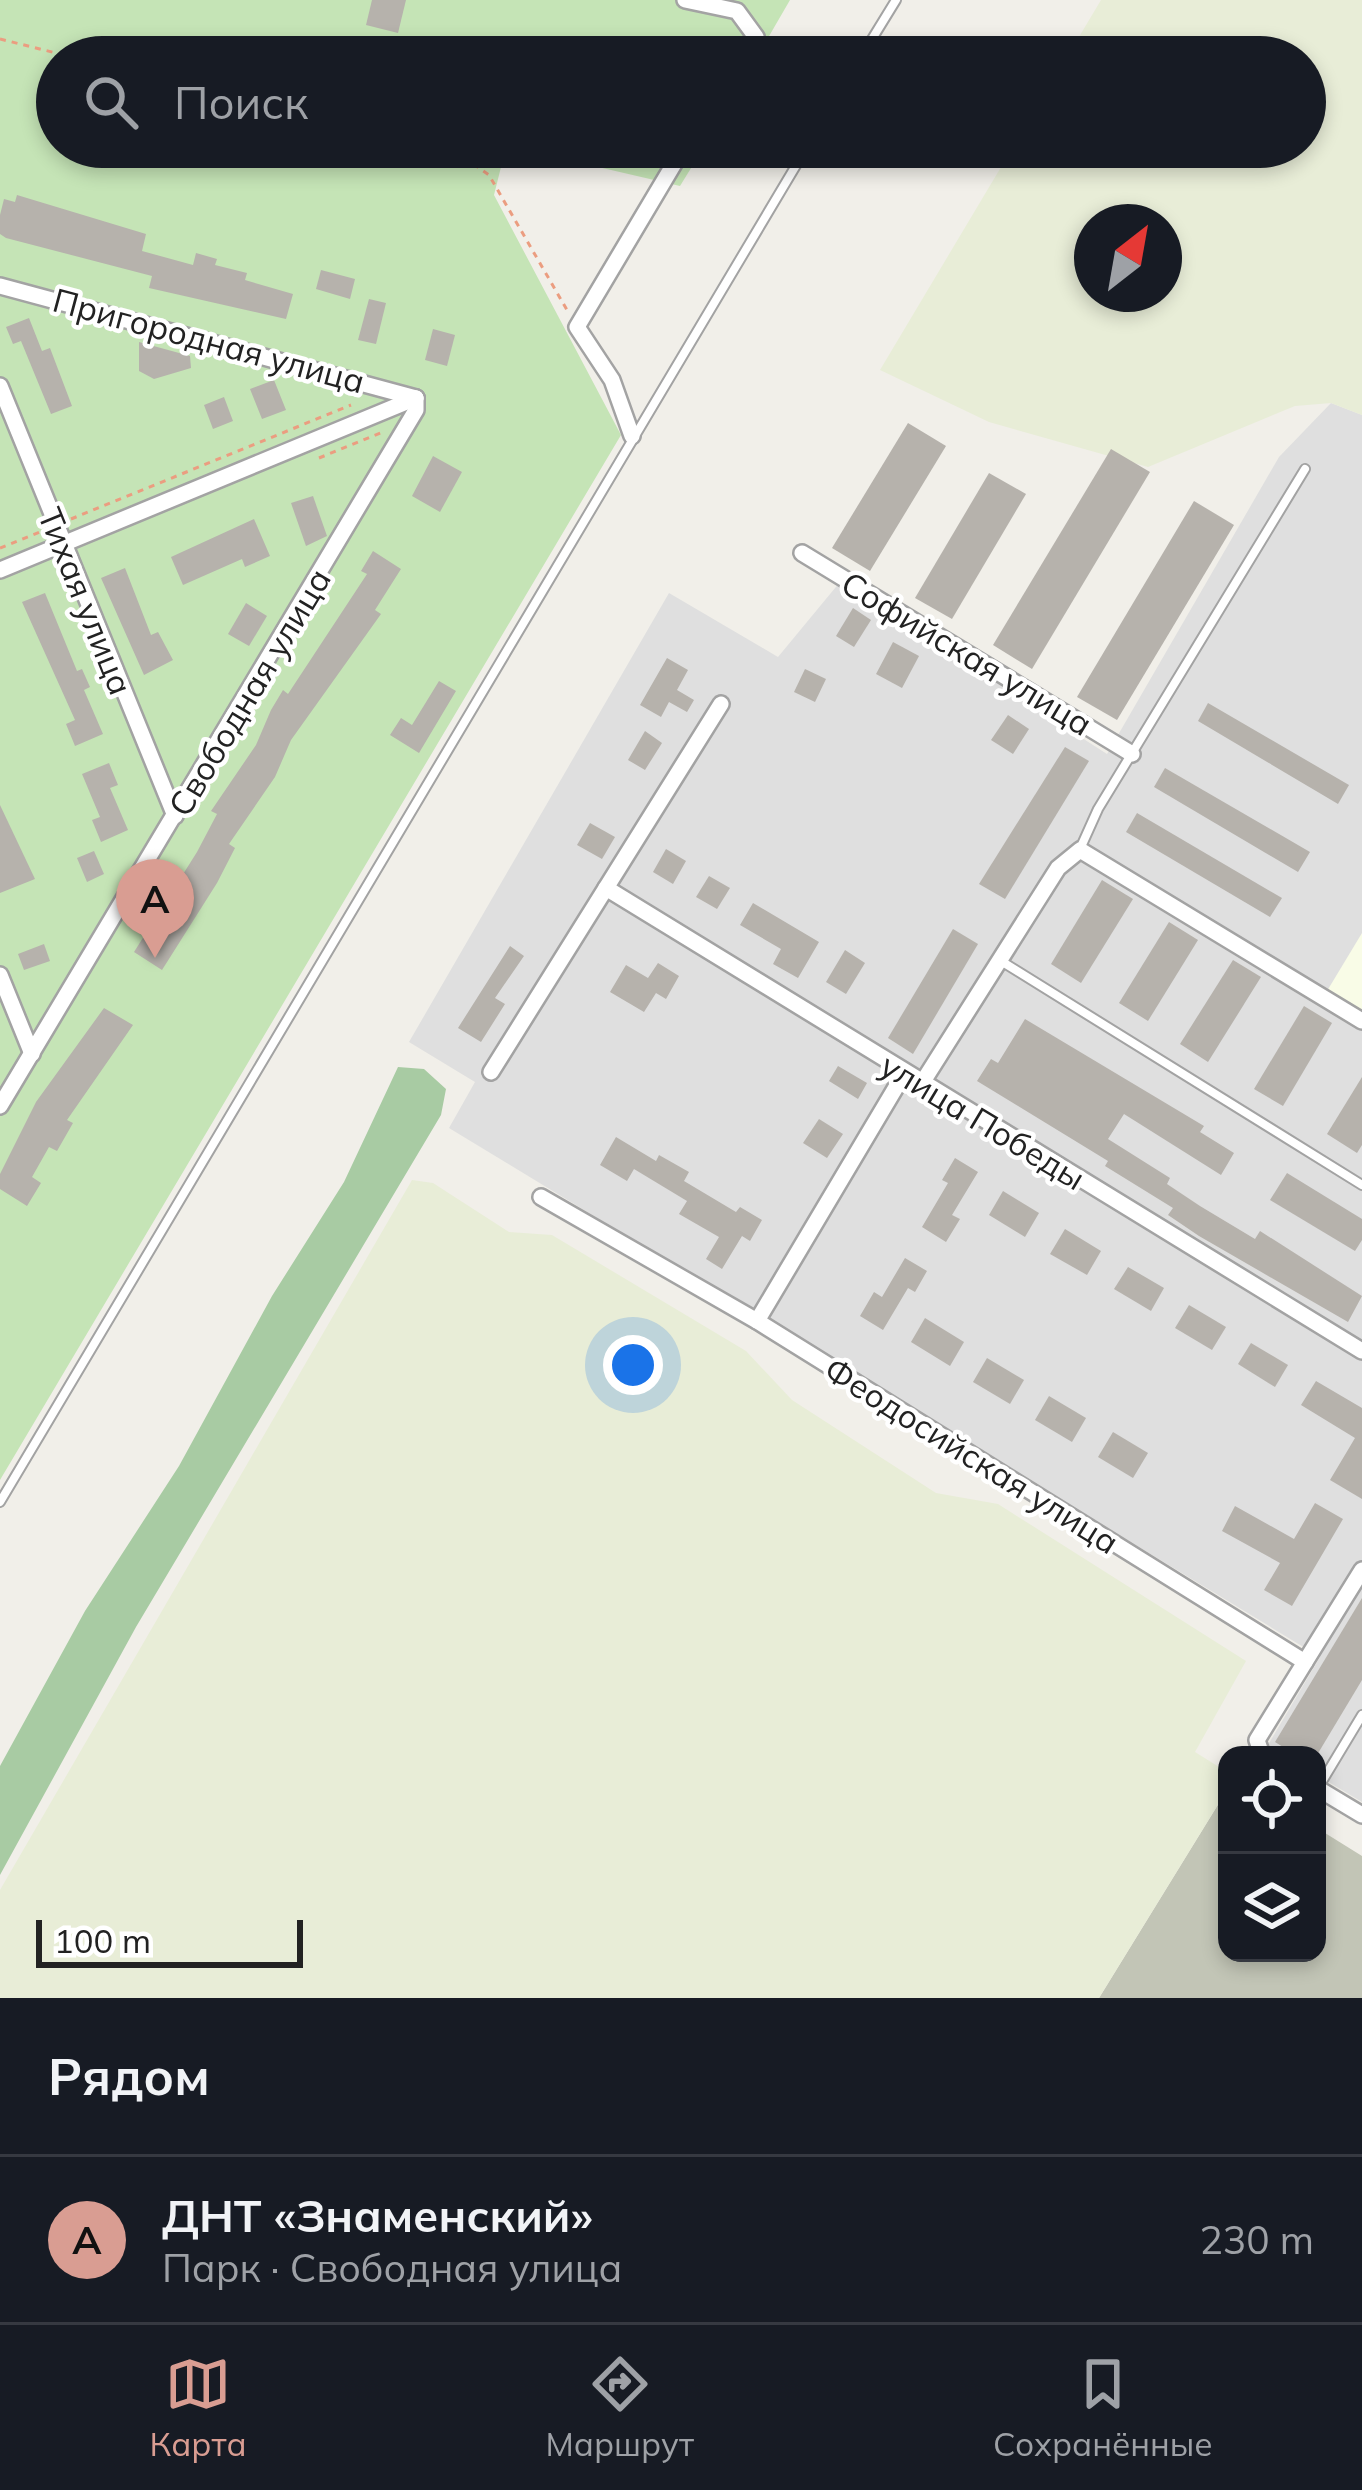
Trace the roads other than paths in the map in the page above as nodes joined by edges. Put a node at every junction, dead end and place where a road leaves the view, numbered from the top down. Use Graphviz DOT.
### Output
graph roads {
  1 [pos="686,0"];
  2 [pos="896,0"];
  3 [pos="755,36"];
  4 [pos="874,36"];
  5 [pos="672,168"];
  6 [pos="794,168"];
  7 [pos="0,286"];
  8 [pos="0,386"];
  9 [pos="416,398"];
  10 [pos="632,436"];
  11 [pos="1305,469"];
  12 [pos="62,545"];
  13 [pos="802,553"];
  14 [pos="0,570"];
  15 [pos="721,704"];
  16 [pos="1132,754"];
  17 [pos="176,816"];
  18 [pos="1080,850"];
  19 [pos="606,888"];
  20 [pos="999,960"];
  21 [pos="0,975"];
  22 [pos="1362,1021"];
  23 [pos="32,1054"];
  24 [pos="491,1072"];
  25 [pos="904,1072"];
  26 [pos="922,1083"];
  27 [pos="0,1106"];
  28 [pos="1362,1185"];
  29 [pos="541,1197"];
  30 [pos="757,1322"];
  31 [pos="1362,1351"];
  32 [pos="0,1502"];
  33 [pos="1362,1570"];
  34 [pos="1306,1662"];
  35 [pos="1362,1715"];
  36 [pos="1260,1746"];
  37 [pos="1326,1773"];
  38 [pos="1326,1793"];
  39 [pos="1362,1814"];
  1 -- 3 [label="street"];
  2 -- 4 [label="lane"];
  5 -- 10 [label="street"];
  6 -- 10 [label="lane"];
  7 -- 9 [label="street, Пригородная улица"];
  8 -- 12 [label="street, Тихая улица"];
  9 -- 12 [label="street"];
  9 -- 17 [label="street, Свободная улица"];
  10 -- 32 [label="lane"];
  11 -- 16 [label="lane"];
  12 -- 14 [label="street"];
  12 -- 17 [label="street, Тихая улица"];
  13 -- 16 [label="street, Софийская улица"];
  15 -- 19 [label="street"];
  16 -- 18 [label="lane"];
  17 -- 23 [label="street, Свободная улица"];
  18 -- 20 [label="street"];
  18 -- 22 [label="street"];
  19 -- 24 [label="street"];
  19 -- 25 [label="street, улица Победы"];
  20 -- 26 [label="street"];
  20 -- 28 [label="lane"];
  21 -- 23 [label="street"];
  23 -- 27 [label="street, Свободная улица"];
  25 -- 26 [label="street, улица Победы"];
  25 -- 30 [label="street"];
  26 -- 31 [label="street, улица Победы"];
  29 -- 30 [label="street, Феодосийская улица"];
  30 -- 34 [label="street, Феодосийская улица"];
  33 -- 34 [label="street"];
  34 -- 36 [label="street"];
  35 -- 37 [label="lane"];
  38 -- 39 [label="street"];
}
